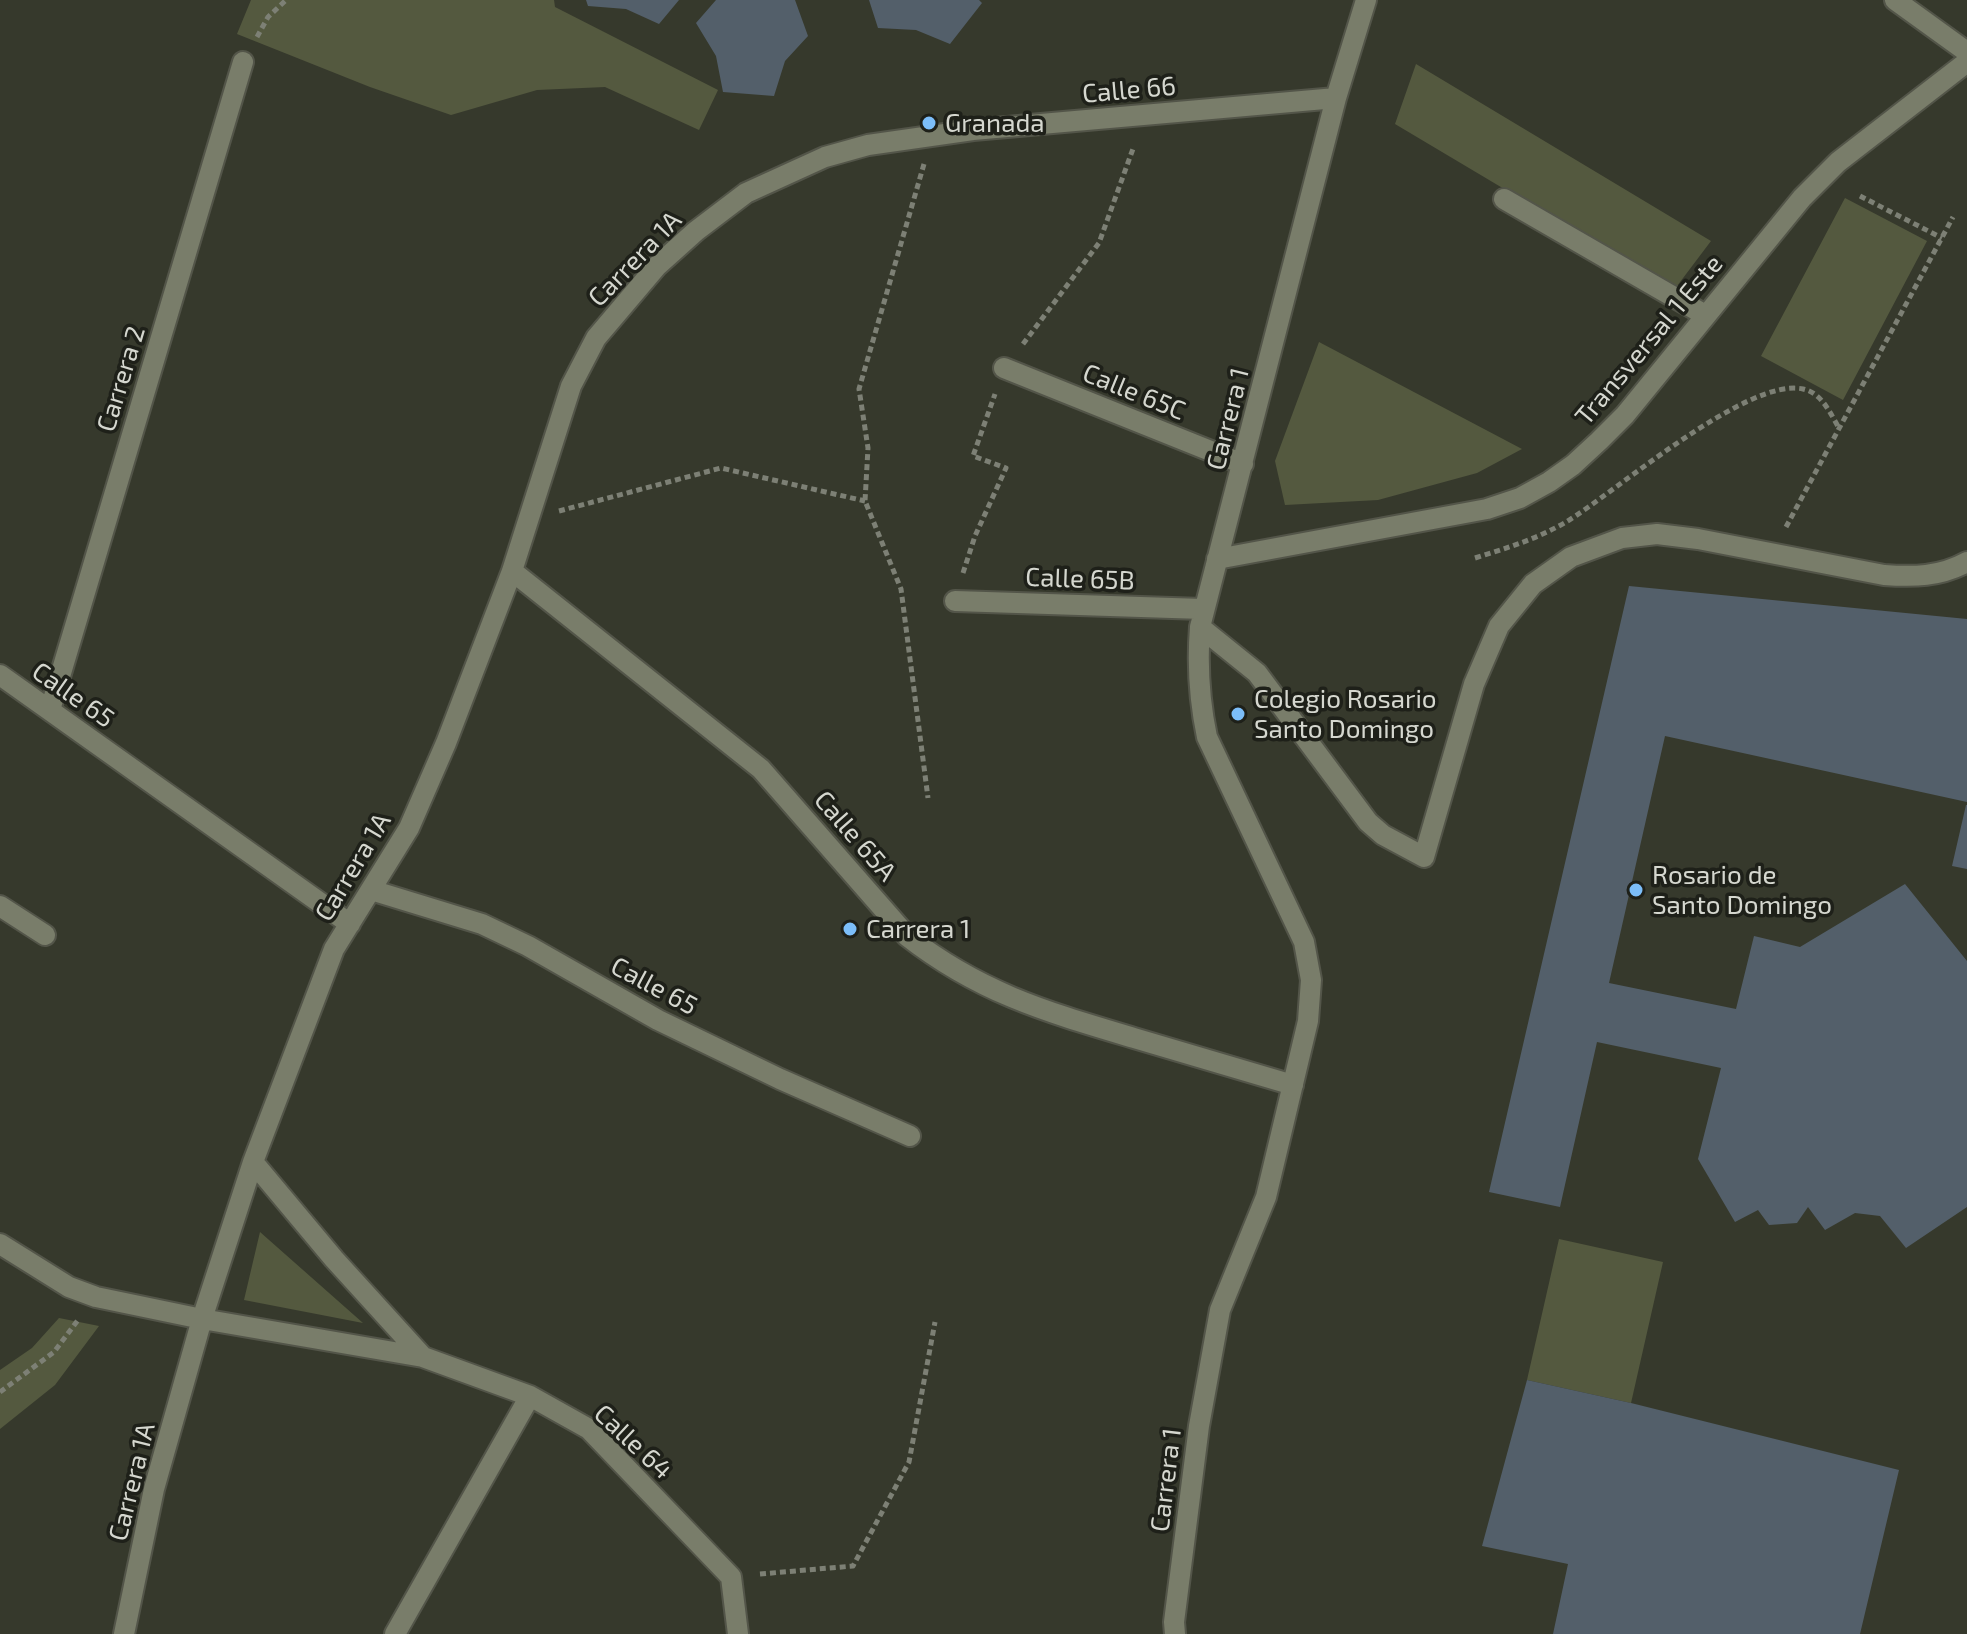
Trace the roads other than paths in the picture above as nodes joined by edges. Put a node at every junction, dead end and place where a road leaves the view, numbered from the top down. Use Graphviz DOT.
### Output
graph roads {
  1 [pos="1366,0"];
  2 [pos="1895,0"];
  3 [pos="1967,52"];
  4 [pos="243,62"];
  5 [pos="1967,62"];
  6 [pos="1336,98"];
  7 [pos="746,193"];
  8 [pos="1504,199"];
  9 [pos="1705,315"];
  10 [pos="1004,368"];
  11 [pos="1243,464"];
  12 [pos="1217,559"];
  13 [pos="1967,562"];
  14 [pos="512,571"];
  15 [pos="955,601"];
  16 [pos="1201,618"];
  17 [pos="0,675"];
  18 [pos="50,710"];
  19 [pos="371,890"];
  20 [pos="0,906"];
  21 [pos="350,924"];
  22 [pos="45,935"];
  23 [pos="1293,1085"];
  24 [pos="910,1136"];
  25 [pos="253,1162"];
  26 [pos="0,1244"];
  27 [pos="202,1319"];
  28 [pos="423,1357"];
  29 [pos="530,1396"];
  30 [pos="124,1634"];
  31 [pos="395,1634"];
  32 [pos="738,1634"];
  33 [pos="1175,1634"];
  1 -- 6 [label="street, Carrera 1"];
  2 -- 3 [label="street"];
  4 -- 18 [label="street, Carrera 2"];
  5 -- 9 [label="street, Transversal 1 Este"];
  6 -- 7 [label="street, Calle 66"];
  6 -- 11 [label="street, Carrera 1"];
  7 -- 14 [label="street, Carrera 1A"];
  8 -- 9 [label="street"];
  9 -- 12 [label="street, Transversal 1 Este"];
  10 -- 11 [label="street, Calle 65C"];
  11 -- 12 [label="street, Carrera 1"];
  12 -- 16 [label="street, Carrera 1"];
  13 -- 16 [label="street"];
  14 -- 19 [label="street, Carrera 1A"];
  14 -- 23 [label="street, Calle 65A"];
  15 -- 16 [label="street, Calle 65B"];
  16 -- 23 [label="street, Carrera 1"];
  17 -- 18 [label="street, Calle 65"];
  18 -- 21 [label="street, Calle 65"];
  19 -- 21 [label="street, Carrera 1A"];
  19 -- 24 [label="street, Calle 65"];
  20 -- 22 [label="street"];
  21 -- 25 [label="street, Carrera 1A"];
  23 -- 33 [label="street, Carrera 1"];
  25 -- 27 [label="street, Carrera 1A"];
  25 -- 28 [label="street, Calle 64"];
  26 -- 27 [label="street, Calle 64"];
  27 -- 28 [label="street, Calle 64"];
  27 -- 30 [label="street, Carrera 1A"];
  28 -- 29 [label="street, Calle 64"];
  29 -- 31 [label="street"];
  29 -- 32 [label="street, Calle 64"];
}
